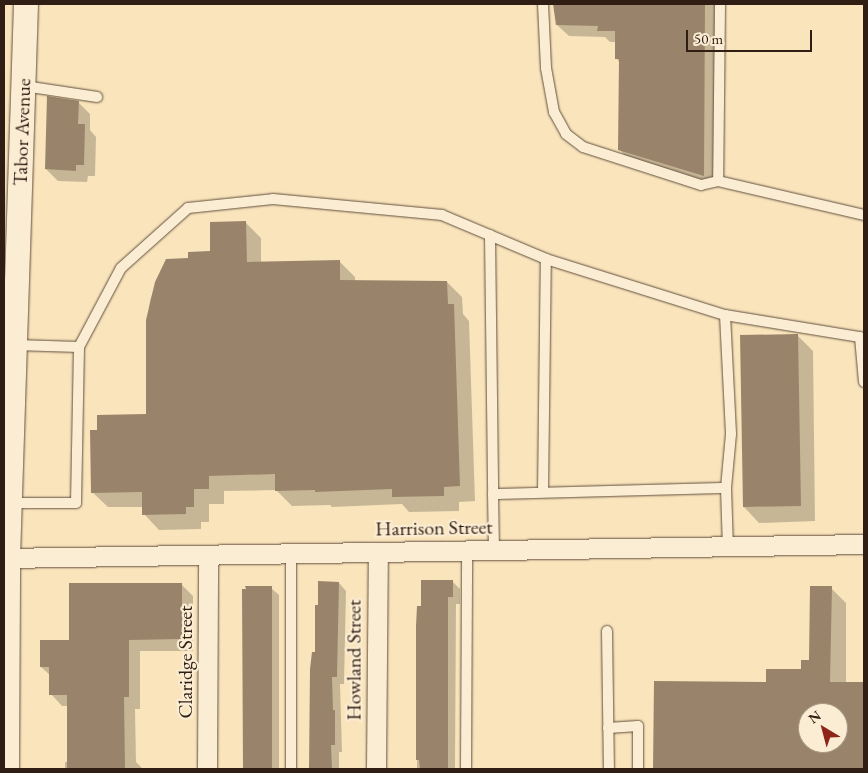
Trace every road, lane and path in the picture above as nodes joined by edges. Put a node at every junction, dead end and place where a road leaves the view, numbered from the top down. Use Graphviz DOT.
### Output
graph roads {
  1 [pos="26,4"];
  2 [pos="543,4"];
  3 [pos="720,4"];
  4 [pos="24,86"];
  5 [pos="97,97"];
  6 [pos="718,182"];
  7 [pos="864,215"];
  8 [pos="490,235"];
  9 [pos="546,259"];
  10 [pos="725,314"];
  11 [pos="9,344"];
  12 [pos="79,347"];
  13 [pos="864,382"];
  14 [pos="726,488"];
  15 [pos="544,492"];
  16 [pos="492,494"];
  17 [pos="10,503"];
  18 [pos="864,544"];
  19 [pos="728,547"];
  20 [pos="467,550"];
  21 [pos="494,550"];
  22 [pos="378,552"];
  23 [pos="291,554"];
  24 [pos="208,555"];
  25 [pos="6,558"];
  26 [pos="607,631"];
  27 [pos="608,728"];
  28 [pos="7,769"];
  29 [pos="206,769"];
  30 [pos="290,769"];
  31 [pos="376,769"];
  32 [pos="466,769"];
  33 [pos="609,769"];
  34 [pos="638,769"];
  1 -- 4 [label="street, Tabor Avenue"];
  2 -- 6 [label="lane"];
  3 -- 6 [label="lane"];
  4 -- 5 [label="lane"];
  4 -- 11 [label="street, Tabor Avenue"];
  6 -- 7 [label="lane"];
  8 -- 9 [label="lane"];
  8 -- 12 [label="lane"];
  8 -- 16 [label="lane"];
  9 -- 10 [label="lane"];
  9 -- 15 [label="lane"];
  10 -- 13 [label="lane"];
  10 -- 14 [label="lane"];
  11 -- 12 [label="lane"];
  11 -- 17 [label="street, Tabor Avenue"];
  12 -- 17 [label="lane"];
  14 -- 15 [label="lane"];
  14 -- 19 [label="lane"];
  15 -- 16 [label="lane"];
  16 -- 21 [label="lane"];
  17 -- 25 [label="street, Tabor Avenue"];
  18 -- 19 [label="street, Harrison Street"];
  19 -- 21 [label="street, Harrison Street"];
  20 -- 21 [label="street, Harrison Street"];
  20 -- 22 [label="street, Harrison Street"];
  20 -- 32 [label="lane"];
  22 -- 23 [label="street, Harrison Street"];
  22 -- 31 [label="street, Howland Street"];
  23 -- 24 [label="street, Harrison Street"];
  23 -- 30 [label="lane"];
  24 -- 25 [label="street, Harrison Street"];
  24 -- 29 [label="street, Claridge Street"];
  25 -- 28 [label="street, Tabor Avenue"];
  26 -- 27 [label="lane"];
  27 -- 33 [label="lane"];
  27 -- 34 [label="lane"];
}
